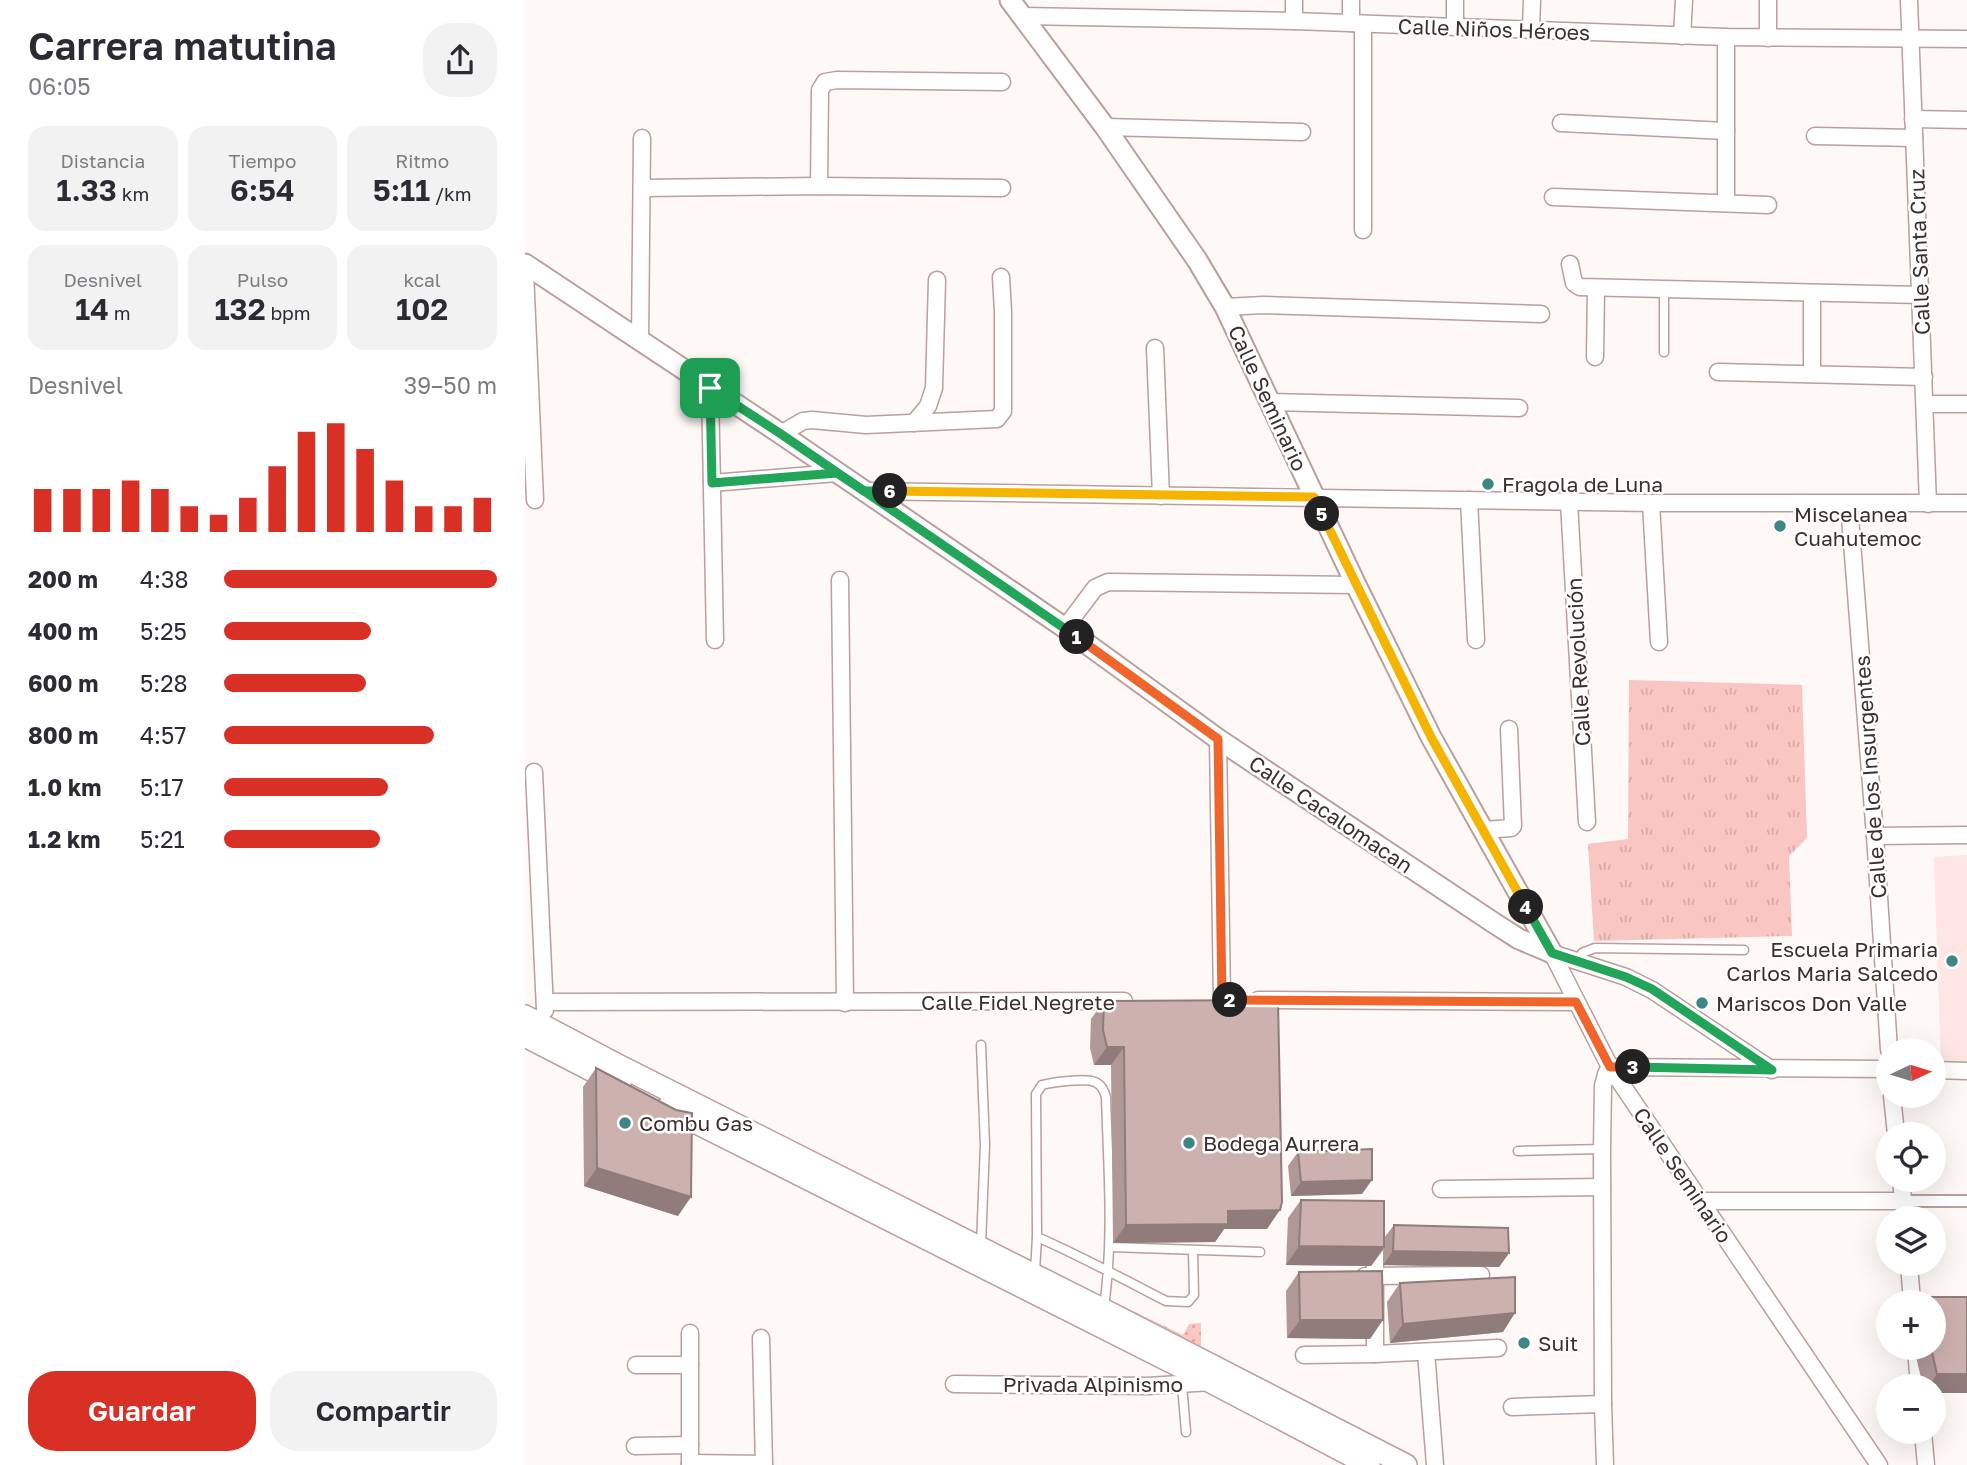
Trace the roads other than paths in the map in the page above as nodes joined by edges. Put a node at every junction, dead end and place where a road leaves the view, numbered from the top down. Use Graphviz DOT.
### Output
graph roads {
  1 [pos="1294,0"];
  2 [pos="1351,0"];
  3 [pos="1455,0"];
  4 [pos="1532,0"];
  5 [pos="1684,0"];
  6 [pos="1768,0"];
  7 [pos="1909,0"];
  8 [pos="1016,8"];
  9 [pos="1116,8"];
  10 [pos="1294,21"];
  11 [pos="1357,24"];
  12 [pos="1455,27"];
  13 [pos="1531,30"];
  14 [pos="1682,36"];
  15 [pos="1726,37"];
  16 [pos="1910,37"];
  17 [pos="1768,38"];
  18 [pos="1967,39"];
  19 [pos="1002,82"];
  20 [pos="1913,119"];
  21 [pos="1967,120"];
  22 [pos="1561,122"];
  23 [pos="1105,127"];
  24 [pos="1726,131"];
  25 [pos="1302,132"];
  26 [pos="1815,136"];
  27 [pos="642,138"];
  28 [pos="1914,138"];
  29 [pos="819,186"];
  30 [pos="642,188"];
  31 [pos="1002,188"];
  32 [pos="1553,197"];
  33 [pos="1726,202"];
  34 [pos="1768,205"];
  35 [pos="1363,230"];
  36 [pos="525,264"];
  37 [pos="1570,264"];
  38 [pos="525,271"];
  39 [pos="1001,277"];
  40 [pos="937,280"];
  41 [pos="1596,288"];
  42 [pos="1664,288"];
  43 [pos="1812,293"];
  44 [pos="1921,295"];
  45 [pos="1225,307"];
  46 [pos="1541,314"];
  47 [pos="640,342"];
  48 [pos="1155,348"];
  49 [pos="1664,352"];
  50 [pos="1595,357"];
  51 [pos="1718,372"];
  52 [pos="1812,374"];
  53 [pos="1924,377"];
  54 [pos="710,388"];
  55 [pos="1270,402"];
  56 [pos="1926,404"];
  57 [pos="1967,404"];
  58 [pos="1519,408"];
  59 [pos="914,423"];
  60 [pos="781,434"];
  61 [pos="837,473"];
  62 [pos="712,483"];
  63 [pos="864,491"];
  64 [pos="1161,496"];
  65 [pos="1314,497"];
  66 [pos="535,500"];
  67 [pos="1469,500"];
  68 [pos="1569,502"];
  69 [pos="1651,503"];
  70 [pos="1967,503"];
  71 [pos="1849,504"];
  72 [pos="1929,504"];
  73 [pos="841,580"];
  74 [pos="1356,585"];
  75 [pos="1065,628"];
  76 [pos="715,640"];
  77 [pos="1476,640"];
  78 [pos="1659,642"];
  79 [pos="1509,729"];
  80 [pos="1218,739"];
  81 [pos="534,772"];
  82 [pos="1587,822"];
  83 [pos="1484,830"];
  84 [pos="1967,835"];
  85 [pos="1875,836"];
  86 [pos="1744,950"];
  87 [pos="1552,953"];
  88 [pos="1577,961"];
  89 [pos="1138,1001"];
  90 [pos="545,1002"];
  91 [pos="1576,1002"];
  92 [pos="845,1003"];
  93 [pos="525,1016"];
  94 [pos="537,1035"];
  95 [pos="1888,1038"];
  96 [pos="981,1045"];
  97 [pos="1610,1067"];
  98 [pos="1876,1069"];
  99 [pos="1772,1070"];
  100 [pos="1946,1070"];
  101 [pos="1967,1071"];
  102 [pos="1602,1149"];
  103 [pos="1518,1150"];
  104 [pos="1602,1187"];
  105 [pos="1441,1189"];
  106 [pos="1967,1200"];
  107 [pos="1700,1201"];
  108 [pos="1929,1206"];
  109 [pos="1876,1209"];
  110 [pos="1375,1230"];
  111 [pos="1037,1237"];
  112 [pos="1110,1247"];
  113 [pos="1193,1250"];
  114 [pos="1260,1252"];
  115 [pos="981,1257"];
  116 [pos="1109,1272"];
  117 [pos="1481,1275"];
  118 [pos="1349,1276"];
  119 [pos="1375,1277"];
  120 [pos="1032,1283"];
  121 [pos="1101,1318"];
  122 [pos="690,1333"];
  123 [pos="761,1338"];
  124 [pos="1499,1348"];
  125 [pos="1426,1352"];
  126 [pos="1375,1354"];
  127 [pos="1304,1355"];
  128 [pos="636,1365"];
  129 [pos="690,1365"];
  130 [pos="1231,1375"];
  131 [pos="1211,1382"];
  132 [pos="954,1384"];
  133 [pos="1182,1385"];
  134 [pos="1602,1404"];
  135 [pos="1512,1407"];
  136 [pos="1186,1432"];
  137 [pos="1924,1444"];
  138 [pos="635,1446"];
  139 [pos="690,1446"];
  140 [pos="690,1464"];
  141 [pos="764,1464"];
  142 [pos="1369,1465"];
  143 [pos="1406,1465"];
  144 [pos="1435,1465"];
  145 [pos="1605,1465"];
  146 [pos="1879,1465"];
  147 [pos="1926,1465"];
  1 -- 10 [label="street"];
  2 -- 11 [label="street"];
  3 -- 12 [label="street"];
  4 -- 13 [label="street"];
  5 -- 14 [label="street"];
  6 -- 17 [label="street"];
  7 -- 16 [label="street, Calle Santa Cruz"];
  8 -- 9 [label="street, Calle Niños Héroes"];
  8 -- 23 [label="street, Calle Seminario"];
  9 -- 10 [label="street, Calle Niños Héroes"];
  10 -- 11 [label="street, Calle Niños Héroes"];
  11 -- 12 [label="street, Calle Niños Héroes"];
  11 -- 35 [label="street"];
  12 -- 13 [label="street, Calle Niños Héroes"];
  13 -- 14 [label="street, Calle Niños Héroes"];
  14 -- 15 [label="street, Calle Niños Héroes"];
  15 -- 17 [label="street, Calle Niños Héroes"];
  15 -- 24 [label="street"];
  16 -- 17 [label="street, Calle Niños Héroes"];
  16 -- 18 [label="street, Calle Niños Héroes"];
  16 -- 20 [label="street, Calle Santa Cruz"];
  19 -- 29 [label="street"];
  20 -- 21 [label="street"];
  20 -- 28 [label="street, Calle Santa Cruz"];
  22 -- 24 [label="street"];
  23 -- 25 [label="street"];
  23 -- 45 [label="street, Calle Seminario"];
  24 -- 33 [label="street"];
  26 -- 28 [label="street"];
  27 -- 30 [label="street"];
  28 -- 44 [label="street, Calle Santa Cruz"];
  29 -- 30 [label="street"];
  29 -- 31 [label="street"];
  30 -- 47 [label="street"];
  32 -- 33 [label="street"];
  33 -- 34 [label="street"];
  36 -- 47 [label="street, Calle Cacalomacan"];
  37 -- 41 [label="street"];
  38 -- 66 [label="street"];
  39 -- 59 [label="street"];
  40 -- 59 [label="street"];
  41 -- 42 [label="street"];
  41 -- 50 [label="street"];
  42 -- 43 [label="street"];
  42 -- 49 [label="lane"];
  43 -- 44 [label="street"];
  43 -- 52 [label="street"];
  44 -- 53 [label="street, Calle Santa Cruz"];
  45 -- 46 [label="street"];
  45 -- 55 [label="street, Calle Seminario"];
  47 -- 54 [label="street, Calle Cacalomacan"];
  48 -- 64 [label="street"];
  51 -- 52 [label="street"];
  52 -- 53 [label="street"];
  53 -- 56 [label="street, Calle Santa Cruz"];
  54 -- 60 [label="street, Calle Cacalomacan"];
  54 -- 62 [label="street"];
  55 -- 58 [label="street"];
  55 -- 65 [label="street, Calle Seminario"];
  56 -- 57 [label="street"];
  56 -- 72 [label="street, Calle Santa Cruz"];
  59 -- 60 [label="street"];
  60 -- 61 [label="street, Calle Cacalomacan"];
  61 -- 62 [label="street"];
  61 -- 63 [label="street, Calle Cacalomacan"];
  62 -- 76 [label="street"];
  63 -- 64 [label="street"];
  63 -- 75 [label="street, Calle Cacalomacan"];
  64 -- 65 [label="street"];
  65 -- 67 [label="street"];
  65 -- 74 [label="street, Calle Seminario"];
  67 -- 68 [label="street"];
  67 -- 77 [label="street"];
  68 -- 69 [label="street"];
  68 -- 82 [label="street, Calle Revolución"];
  69 -- 71 [label="street"];
  69 -- 78 [label="street"];
  70 -- 72 [label="street"];
  71 -- 72 [label="street"];
  71 -- 85 [label="street, Calle de los Insurgentes"];
  73 -- 92 [label="street"];
  74 -- 75 [label="street"];
  74 -- 83 [label="street, Calle Seminario"];
  75 -- 80 [label="street, Calle Cacalomacan"];
  79 -- 83 [label="street"];
  80 -- 87 [label="street, Calle Cacalomacan"];
  80 -- 91 [label="street"];
  81 -- 90 [label="street"];
  83 -- 87 [label="street, Calle Seminario"];
  84 -- 85 [label="street"];
  85 -- 95 [label="street, Calle de los Insurgentes"];
  86 -- 88 [label="lane"];
  87 -- 88 [label="street"];
  87 -- 91 [label="street, Calle Seminario"];
  88 -- 99 [label="street"];
  89 -- 92 [label="street, Calle Fidel Negrete"];
  90 -- 92 [label="street, Calle Fidel Negrete"];
  90 -- 94 [label="street"];
  91 -- 97 [label="street, Calle Seminario"];
  93 -- 94 [label="main road"];
  94 -- 115 [label="main road"];
  94 -- 115 [label="main road"];
  96 -- 115 [label="lane"];
  97 -- 99 [label="street"];
  97 -- 102 [label="street"];
  97 -- 107 [label="street, Calle Seminario"];
  98 -- 99 [label="street"];
  100 -- 101 [label="street"];
  102 -- 103 [label="lane"];
  102 -- 104 [label="street"];
  104 -- 105 [label="street"];
  104 -- 134 [label="street"];
  106 -- 108 [label="street"];
  107 -- 109 [label="street"];
  107 -- 146 [label="street, Calle Seminario"];
  110 -- 119 [label="street"];
  111 -- 112 [label="lane"];
  111 -- 116 [label="lane"];
  111 -- 120 [label="lane"];
  112 -- 113 [label="lane"];
  112 -- 116 [label="lane"];
  113 -- 114 [label="lane"];
  113 -- 116 [label="lane"];
  115 -- 120 [label="main road"];
  116 -- 121 [label="lane"];
  117 -- 119 [label="street"];
  118 -- 119 [label="street"];
  119 -- 126 [label="street"];
  120 -- 121 [label="main road"];
  121 -- 130 [label="main road"];
  121 -- 131 [label="main road"];
  122 -- 129 [label="street"];
  123 -- 141 [label="street"];
  124 -- 125 [label="street"];
  125 -- 126 [label="street"];
  125 -- 144 [label="street"];
  126 -- 127 [label="street"];
  128 -- 129 [label="street"];
  129 -- 139 [label="street"];
  130 -- 131 [label="street, Privada Alpinismo"];
  130 -- 143 [label="main road"];
  131 -- 133 [label="street, Privada Alpinismo"];
  131 -- 142 [label="main road"];
  132 -- 133 [label="street, Privada Alpinismo"];
  133 -- 136 [label="lane"];
  134 -- 135 [label="street"];
  134 -- 145 [label="street"];
  137 -- 147 [label="street"];
  138 -- 139 [label="street"];
  139 -- 140 [label="street"];
  140 -- 141 [label="street"];
}
